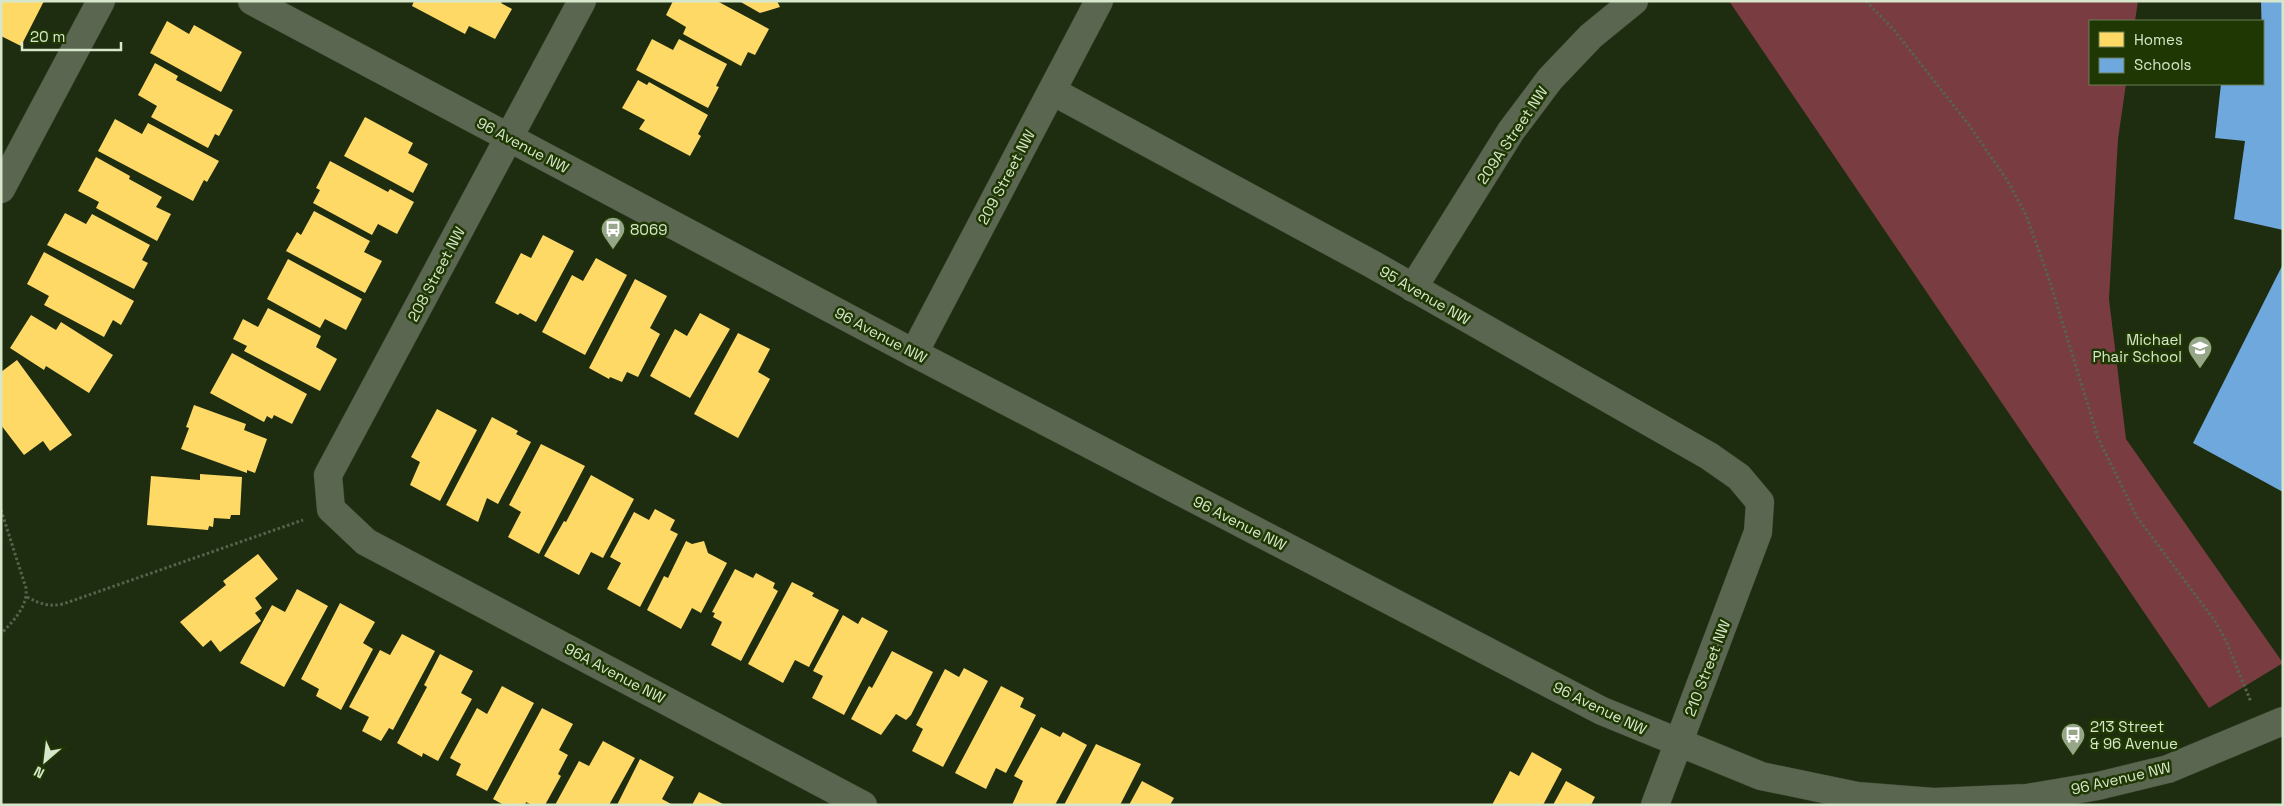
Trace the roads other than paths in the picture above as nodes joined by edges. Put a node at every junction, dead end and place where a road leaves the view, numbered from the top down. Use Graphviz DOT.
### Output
graph roads {
  1 [pos="101,1"];
  2 [pos="252,1"];
  3 [pos="582,1"];
  4 [pos="1099,1"];
  5 [pos="1634,1"];
  6 [pos="1052,91"];
  7 [pos="509,138"];
  8 [pos="1,189"];
  9 [pos="1413,288"];
  10 [pos="914,353"];
  11 [pos="1758,532"];
  12 [pos="366,542"];
  13 [pos="2272,726"];
  14 [pos="1677,743"];
  15 [pos="863,805"];
  16 [pos="1655,805"];
  1 -- 8 [label="street"];
  2 -- 7 [label="street, 96 Avenue NW"];
  3 -- 7 [label="street, 208 Street NW"];
  4 -- 6 [label="street, 209 Street NW"];
  5 -- 9 [label="street, 209A Street NW"];
  6 -- 9 [label="street, 95 Avenue NW"];
  6 -- 10 [label="street, 209 Street NW"];
  7 -- 10 [label="street, 96 Avenue NW"];
  7 -- 12 [label="street, 208 Street NW"];
  9 -- 11 [label="street, 95 Avenue NW"];
  10 -- 14 [label="street, 96 Avenue NW"];
  11 -- 14 [label="street, 210 Street NW"];
  12 -- 15 [label="street, 96A Avenue NW"];
  13 -- 14 [label="street, 96 Avenue NW"];
  14 -- 16 [label="street, 210 Street NW"];
}
